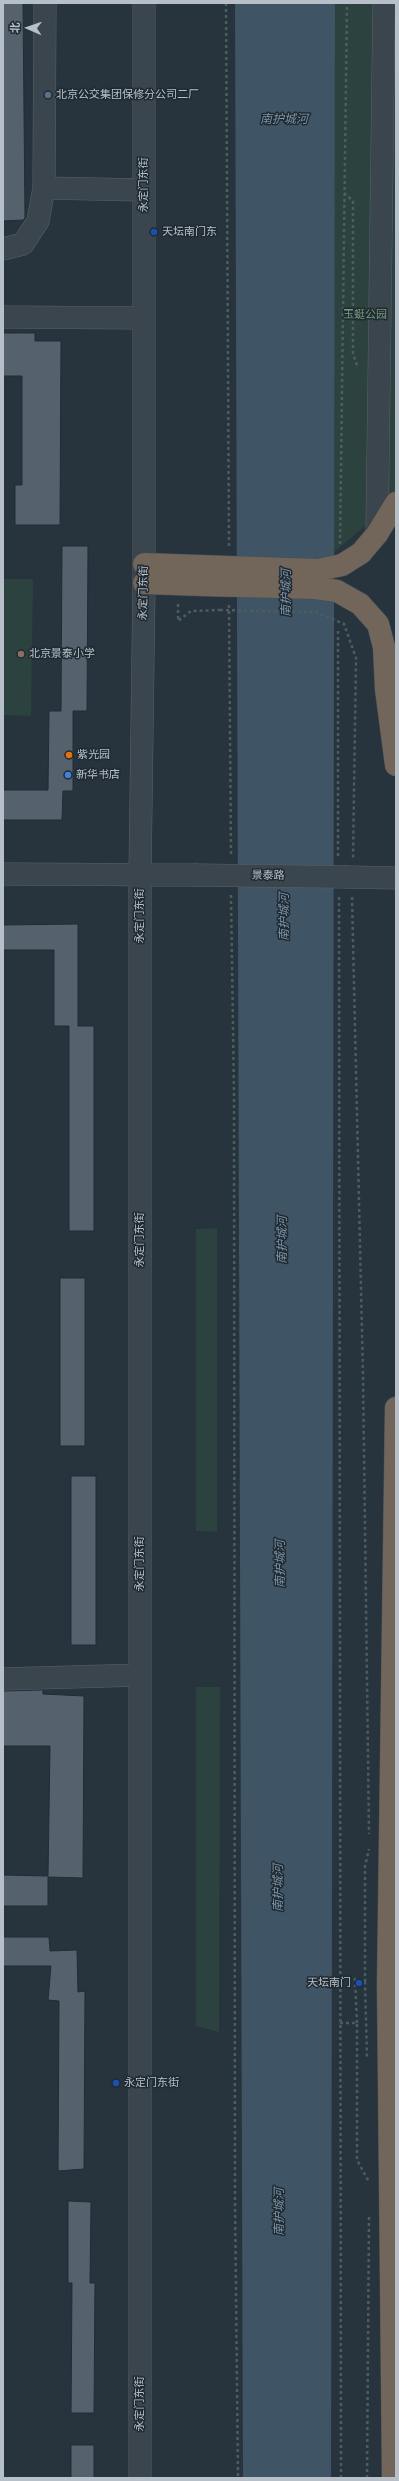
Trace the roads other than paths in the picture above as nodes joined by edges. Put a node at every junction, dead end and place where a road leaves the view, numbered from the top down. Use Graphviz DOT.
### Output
graph roads {
  1 [pos="44,3"];
  2 [pos="144,3"];
  3 [pos="384,3"];
  4 [pos="44,188"];
  5 [pos="144,190"];
  6 [pos="3,249"];
  7 [pos="3,317"];
  8 [pos="144,318"];
  9 [pos="396,503"];
  10 [pos="377,534"];
  11 [pos="144,574"];
  12 [pos="200,576"];
  13 [pos="396,765"];
  14 [pos="3,874"];
  15 [pos="140,875"];
  16 [pos="396,878"];
  17 [pos="396,1408"];
  18 [pos="140,1675"];
  19 [pos="3,1679"];
  20 [pos="140,2478"];
  21 [pos="393,2478"];
  1 -- 4 [label="street"];
  2 -- 5 [label="street, 永定门东街"];
  3 -- 10 [label="street"];
  4 -- 5 [label="street"];
  4 -- 6 [label="street"];
  5 -- 8 [label="street, 永定门东街"];
  7 -- 8 [label="street"];
  8 -- 11 [label="street, 永定门东街"];
  9 -- 10 [label="highway"];
  10 -- 12 [label="highway, bridge"];
  11 -- 12 [label="highway"];
  11 -- 15 [label="street, 永定门东街"];
  12 -- 13 [label="highway, bridge"];
  14 -- 15 [label="street, 景泰路"];
  15 -- 16 [label="street, 景泰路, bridge"];
  15 -- 18 [label="street, 永定门东街"];
  17 -- 21 [label="highway"];
  18 -- 19 [label="street"];
  18 -- 20 [label="street, 永定门东街"];
}
